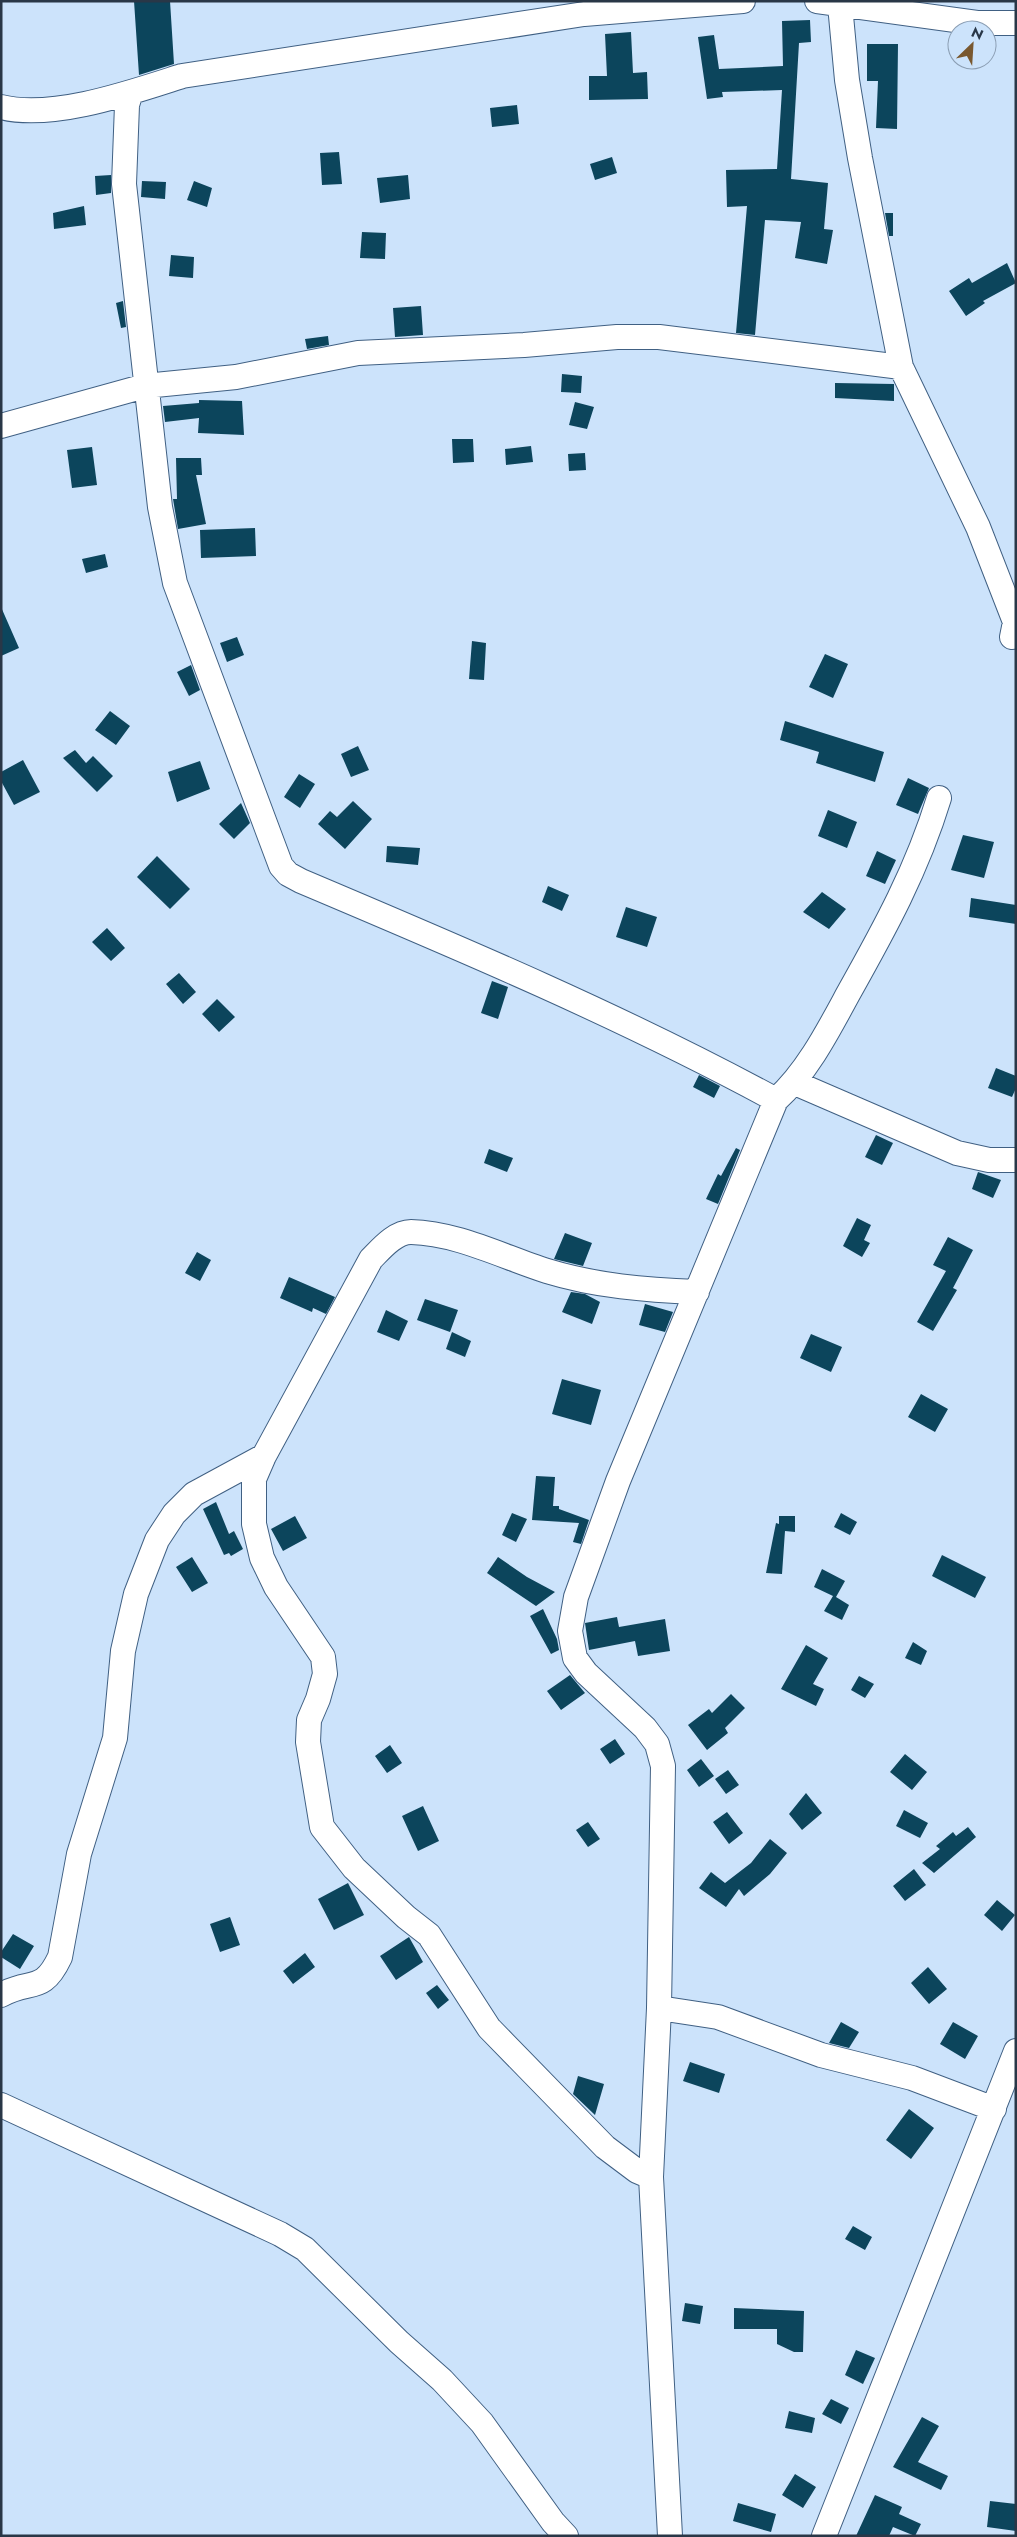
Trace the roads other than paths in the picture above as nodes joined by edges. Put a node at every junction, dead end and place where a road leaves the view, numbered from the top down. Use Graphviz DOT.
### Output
graph roads {
  1 [pos="743,1"];
  2 [pos="817,1"];
  3 [pos="840,5"];
  4 [pos="1016,23"];
  5 [pos="131,92"];
  6 [pos="1,107"];
  7 [pos="901,367"];
  8 [pos="144,386"];
  9 [pos="1,426"];
  10 [pos="1014,632"];
  11 [pos="939,798"];
  12 [pos="795,1083"];
  13 [pos="776,1100"];
  14 [pos="1016,1160"];
  15 [pos="697,1292"];
  16 [pos="264,1456"];
  17 [pos="1,1995"];
  18 [pos="659,2008"];
  19 [pos="1016,2051"];
  20 [pos="1,2105"];
  21 [pos="994,2109"];
  22 [pos="651,2177"];
  23 [pos="566,2536"];
  24 [pos="670,2536"];
  25 [pos="824,2536"];
  1 -- 5 [label="street"];
  2 -- 3 [label="street"];
  3 -- 4 [label="street"];
  3 -- 7 [label="street"];
  5 -- 6 [label="street"];
  5 -- 8 [label="street"];
  7 -- 8 [label="street"];
  7 -- 10 [label="street"];
  8 -- 9 [label="street"];
  8 -- 13 [label="street"];
  11 -- 12 [label="street"];
  12 -- 13 [label="street"];
  12 -- 14 [label="street"];
  13 -- 15 [label="street"];
  15 -- 16 [label="street"];
  15 -- 18 [label="street"];
  16 -- 17 [label="street"];
  16 -- 22 [label="street"];
  18 -- 21 [label="street"];
  18 -- 22 [label="street"];
  19 -- 21 [label="street"];
  20 -- 23 [label="street"];
  21 -- 25 [label="street"];
  22 -- 24 [label="street"];
}
